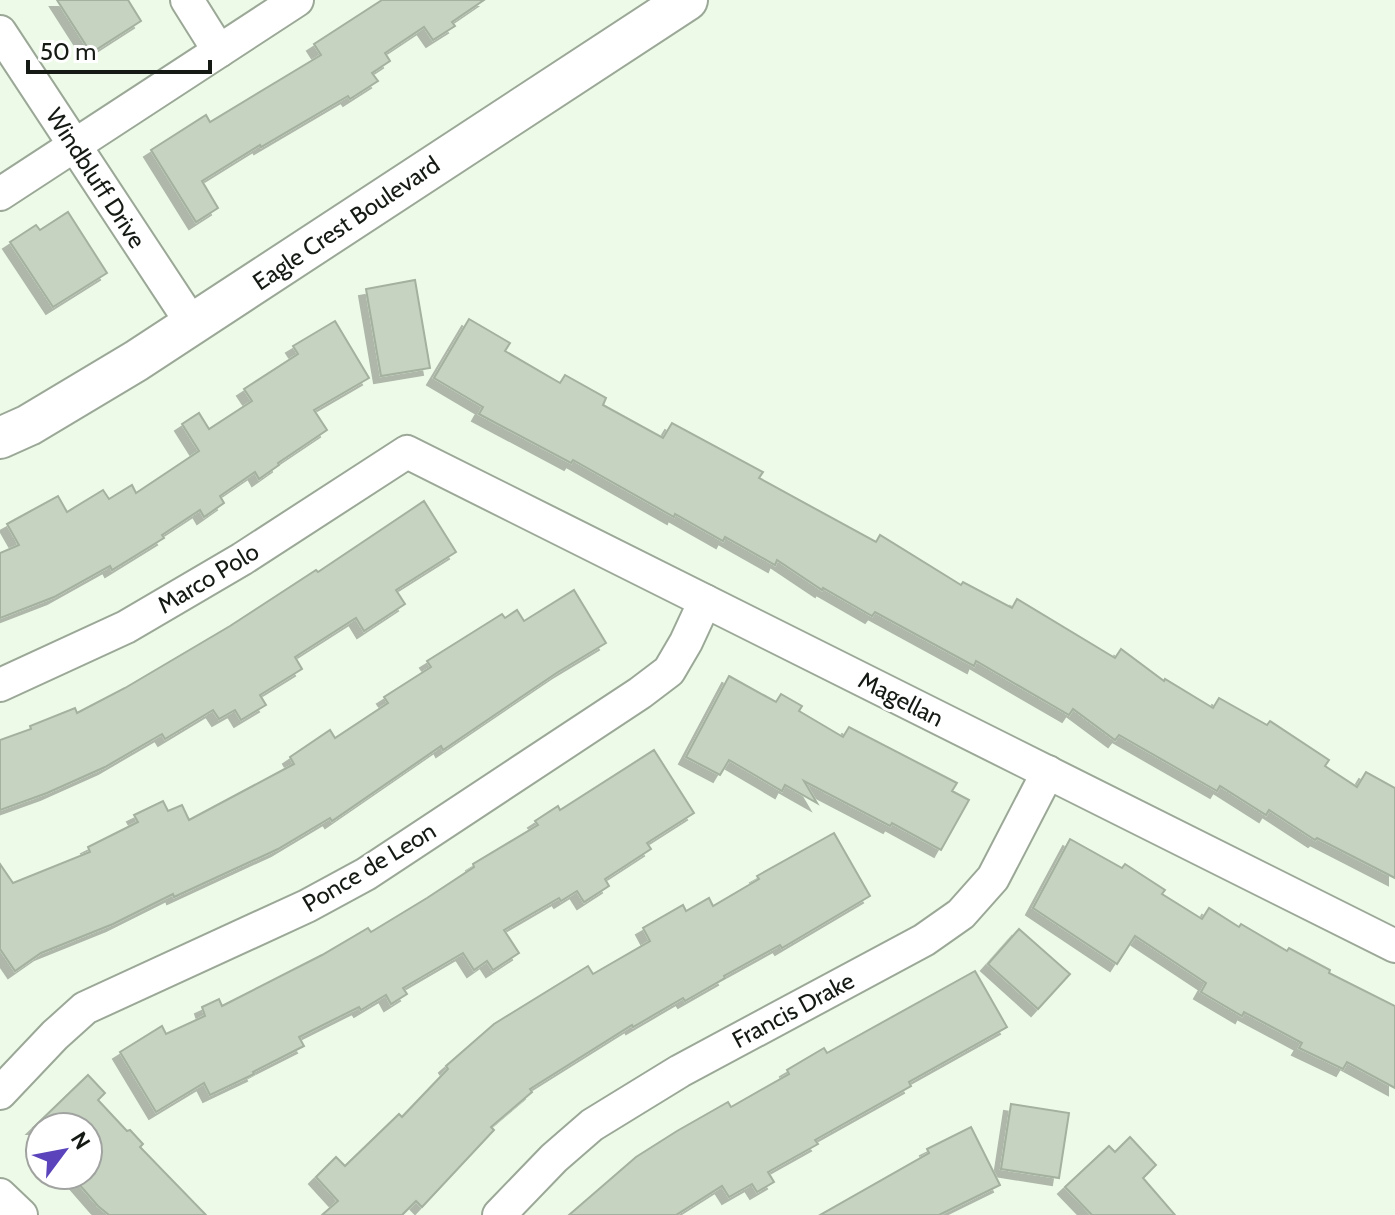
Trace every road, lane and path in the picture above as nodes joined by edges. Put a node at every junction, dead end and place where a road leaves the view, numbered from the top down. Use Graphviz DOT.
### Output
graph roads {
  1 [pos="187,0"];
  2 [pos="297,0"];
  3 [pos="687,0"];
  4 [pos="0,32"];
  5 [pos="219,51"];
  6 [pos="75,146"];
  7 [pos="0,194"];
  8 [pos="193,325"];
  9 [pos="0,438"];
  10 [pos="407,452"];
  11 [pos="705,601"];
  12 [pos="0,685"];
  13 [pos="1048,772"];
  14 [pos="1395,946"];
  15 [pos="0,1093"];
  16 [pos="0,1195"];
  17 [pos="21,1215"];
  18 [pos="499,1215"];
  1 -- 5 [label="street"];
  2 -- 5 [label="street"];
  3 -- 8 [label="main road, Eagle Crest Boulevard"];
  4 -- 6 [label="street, Windbluff Drive"];
  5 -- 6 [label="street"];
  6 -- 7 [label="street"];
  6 -- 8 [label="street, Windbluff Drive"];
  8 -- 9 [label="main road, Eagle Crest Boulevard"];
  10 -- 11 [label="street, Magellan"];
  10 -- 12 [label="street, Marco Polo"];
  11 -- 13 [label="street, Magellan"];
  11 -- 15 [label="street, Ponce de Leon"];
  13 -- 14 [label="street, Magellan"];
  13 -- 18 [label="street, Francis Drake"];
  16 -- 17 [label="street"];
}
